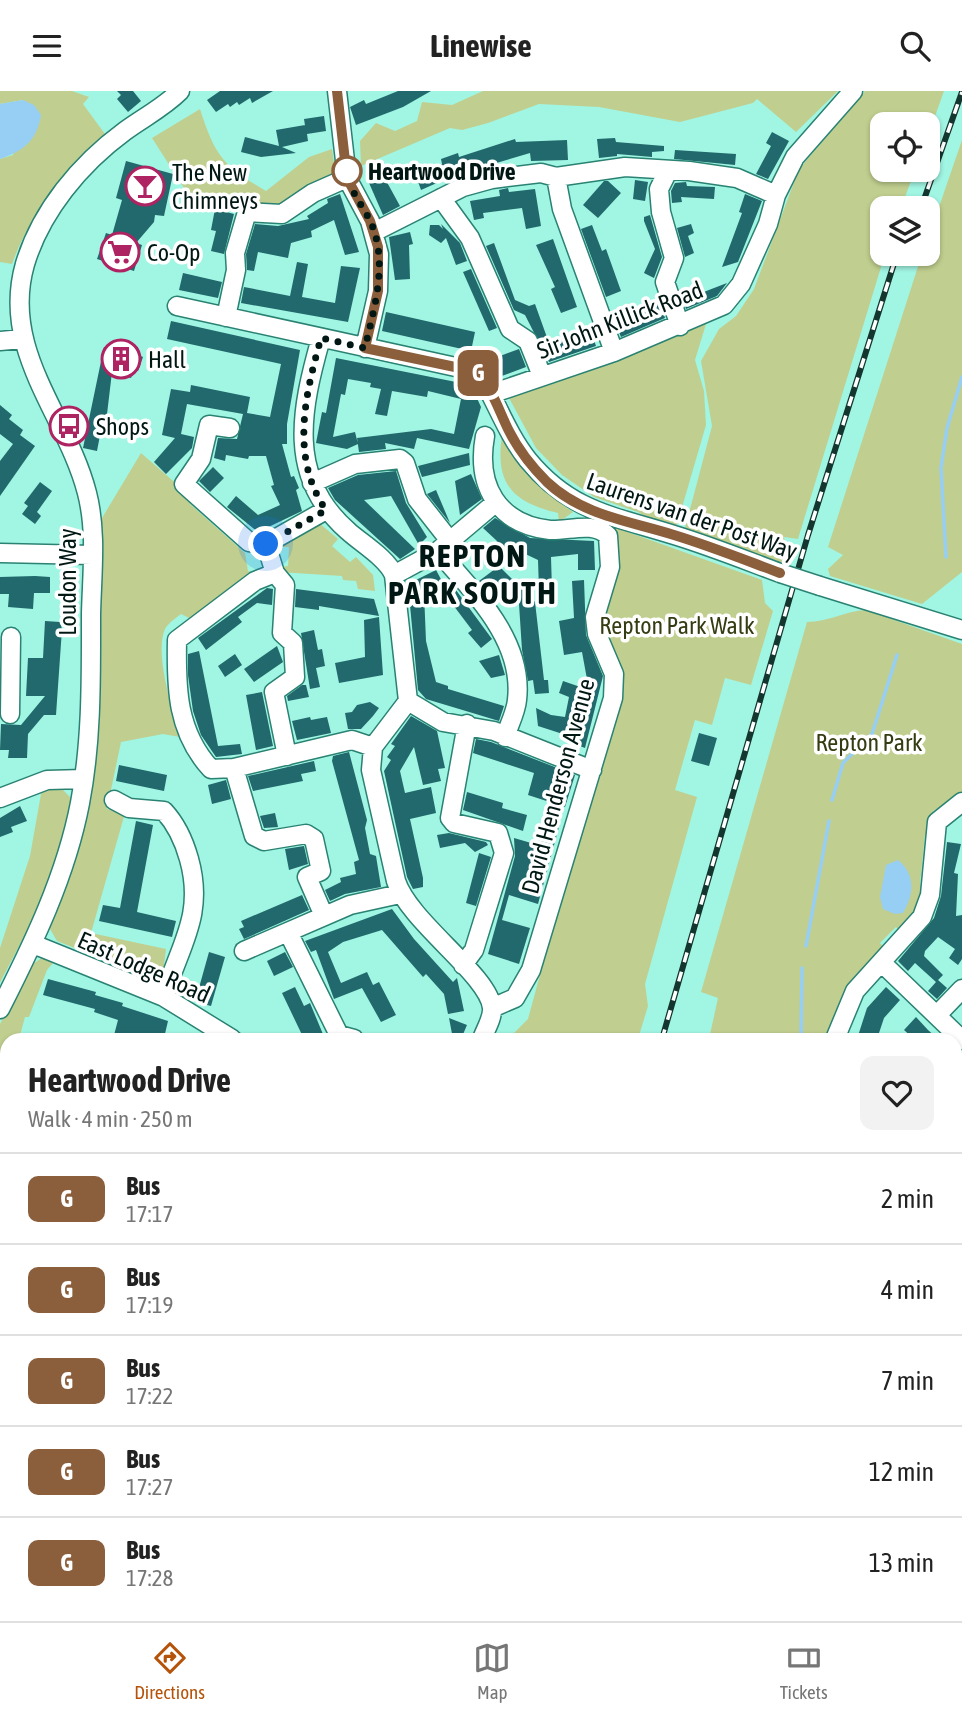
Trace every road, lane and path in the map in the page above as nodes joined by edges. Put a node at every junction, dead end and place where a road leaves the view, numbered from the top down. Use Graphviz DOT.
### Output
graph roads {
  1 [pos="181,91"];
  2 [pos="197,91"];
  3 [pos="853,91"];
  4 [pos="344,93"];
  5 [pos="668,171"];
  6 [pos="556,177"];
  7 [pos="347,178"];
  8 [pos="776,195"];
  9 [pos="442,198"];
  10 [pos="374,232"];
  11 [pos="177,306"];
  12 [pos="226,317"];
  13 [pos="680,326"];
  14 [pos="321,338"];
  15 [pos="22,339"];
  16 [pos="0,341"];
  17 [pos="365,348"];
  18 [pos="614,352"];
  19 [pos="542,376"];
  20 [pos="491,394"];
  21 [pos="230,428"];
  22 [pos="485,436"];
  23 [pos="312,483"];
  24 [pos="495,503"];
  25 [pos="326,510"];
  26 [pos="266,544"];
  27 [pos="444,546"];
  28 [pos="0,553"];
  29 [pos="92,555"];
  30 [pos="275,573"];
  31 [pos="394,575"];
  32 [pos="962,630"];
  33 [pos="11,637"];
  34 [pos="5,669"];
  35 [pos="408,701"];
  36 [pos="10,714"];
  37 [pos="467,724"];
  38 [pos="505,737"];
  39 [pos="373,747"];
  40 [pos="287,756"];
  41 [pos="234,768"];
  42 [pos="592,770"];
  43 [pos="84,779"];
  44 [pos="0,798"];
  45 [pos="114,800"];
  46 [pos="959,809"];
  47 [pos="400,894"];
  48 [pos="324,916"];
  49 [pos="288,932"];
  50 [pos="33,944"];
  51 [pos="244,951"];
  52 [pos="882,963"];
  53 [pos="463,965"];
  54 [pos="962,989"];
  55 [pos="164,997"];
  56 [pos="0,1009"];
  57 [pos="492,1009"];
  58 [pos="937,1015"];
  59 [pos="222,1033"];
  60 [pos="338,1033"];
  61 [pos="484,1033"];
  62 [pos="838,1033"];
  63 [pos="956,1033"];
  1 -- 2 [label="street, Loudon Way"];
  1 -- 15 [label="street, Loudon Way"];
  3 -- 8 [label="street, Sir John Killick Road"];
  4 -- 7 [label="street"];
  5 -- 6 [label="street"];
  5 -- 8 [label="street"];
  5 -- 13 [label="street"];
  6 -- 9 [label="street"];
  6 -- 18 [label="street"];
  7 -- 10 [label="street"];
  7 -- 12 [label="street"];
  8 -- 13 [label="street, Sir John Killick Road"];
  9 -- 10 [label="street"];
  9 -- 19 [label="street"];
  10 -- 17 [label="street"];
  11 -- 12 [label="street, Laurens van der Post Way"];
  12 -- 14 [label="street, Laurens van der Post Way"];
  13 -- 18 [label="street, Sir John Killick Road"];
  14 -- 17 [label="street, Laurens van der Post Way"];
  14 -- 23 [label="street"];
  15 -- 16 [label="street"];
  15 -- 29 [label="street, Loudon Way"];
  17 -- 20 [label="street, Laurens van der Post Way"];
  18 -- 19 [label="street, Sir John Killick Road"];
  19 -- 20 [label="street, Sir John Killick Road"];
  20 -- 32 [label="street, Laurens van der Post Way, bridge"];
  21 -- 26 [label="street"];
  22 -- 24 [label="street"];
  23 -- 25 [label="street"];
  23 -- 27 [label="street"];
  24 -- 27 [label="street"];
  24 -- 42 [label="street, David Henderson Avenue"];
  25 -- 26 [label="street"];
  25 -- 31 [label="street"];
  26 -- 30 [label="street"];
  27 -- 31 [label="street"];
  27 -- 38 [label="street"];
  28 -- 29 [label="street"];
  29 -- 43 [label="street, Loudon Way"];
  30 -- 40 [label="street"];
  30 -- 41 [label="street"];
  31 -- 35 [label="street"];
  33 -- 34 [label="street"];
  34 -- 36 [label="street"];
  35 -- 37 [label="street"];
  35 -- 39 [label="street"];
  37 -- 38 [label="street"];
  37 -- 53 [label="street"];
  38 -- 42 [label="street"];
  39 -- 40 [label="street"];
  39 -- 47 [label="street"];
  40 -- 41 [label="street"];
  41 -- 48 [label="street"];
  42 -- 57 [label="street, David Henderson Avenue"];
  43 -- 44 [label="street"];
  43 -- 50 [label="street, Loudon Way"];
  45 -- 55 [label="street"];
  46 -- 52 [label="street"];
  47 -- 48 [label="street"];
  47 -- 53 [label="street"];
  48 -- 49 [label="street"];
  49 -- 51 [label="street"];
  49 -- 60 [label="street"];
  50 -- 55 [label="street, East Lodge Road"];
  50 -- 56 [label="street, Loudon Way"];
  52 -- 58 [label="street"];
  52 -- 62 [label="street"];
  53 -- 57 [label="street"];
  54 -- 58 [label="street"];
  55 -- 59 [label="street, East Lodge Road"];
  57 -- 61 [label="street"];
  58 -- 63 [label="street"];
}
